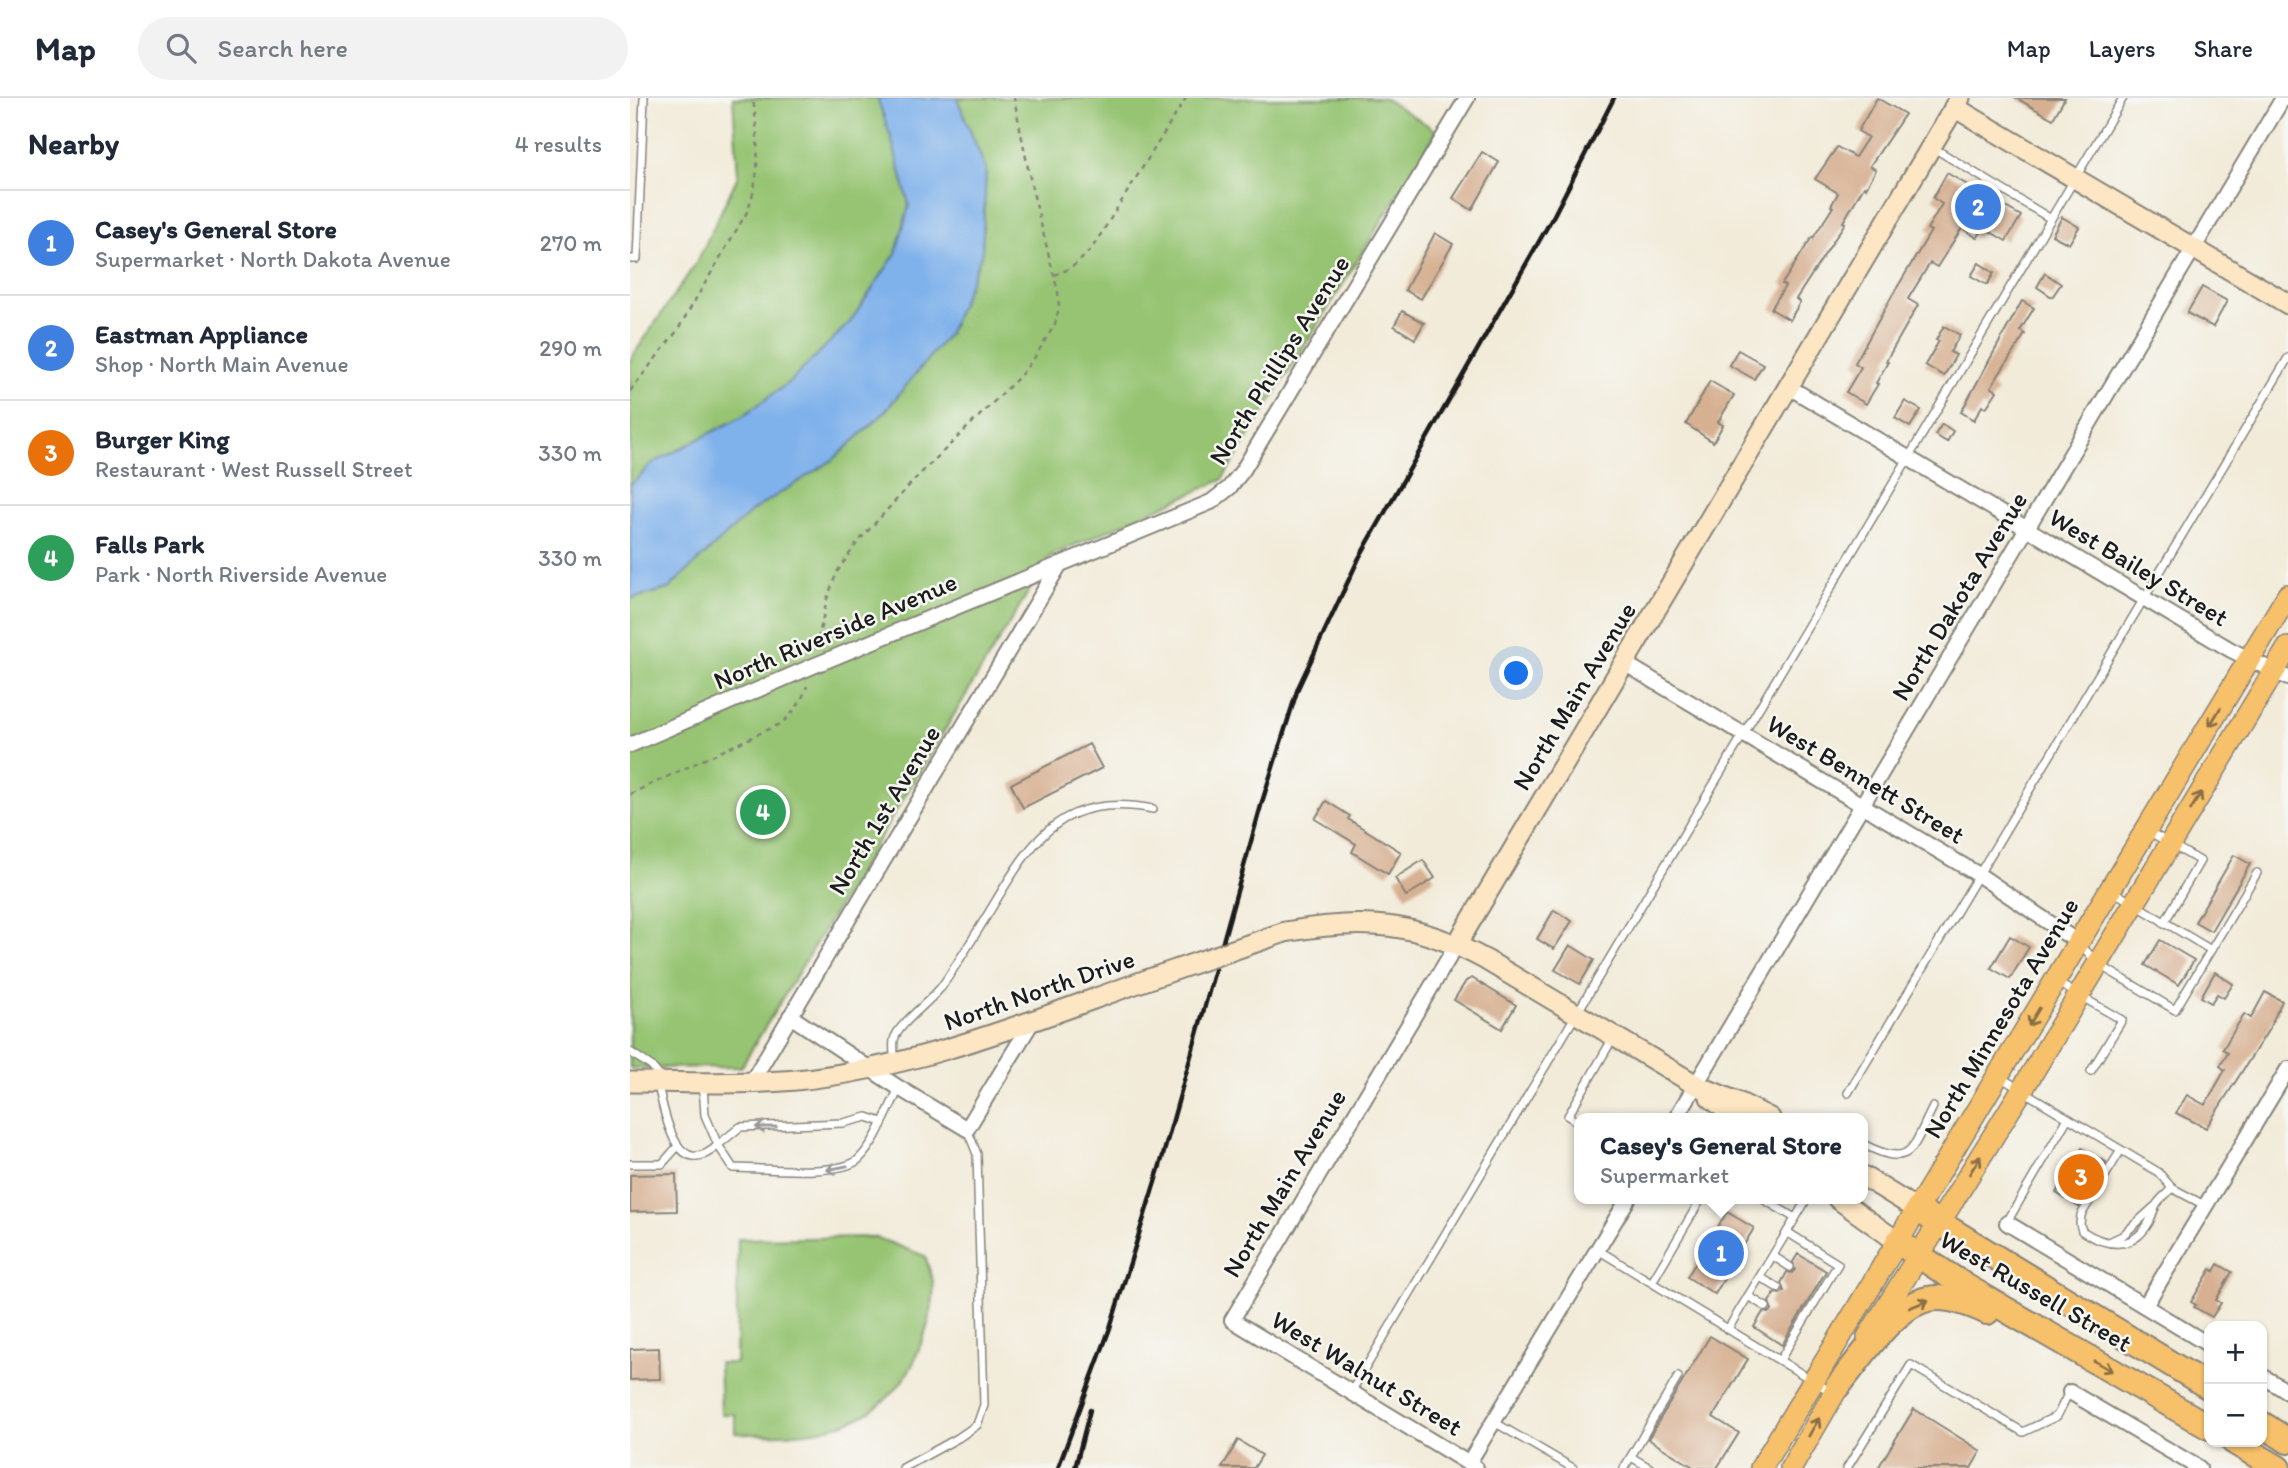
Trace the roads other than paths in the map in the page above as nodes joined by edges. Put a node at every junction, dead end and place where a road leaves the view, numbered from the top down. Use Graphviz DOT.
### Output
graph roads {
  1 [pos="645,98"];
  2 [pos="1467,98"];
  3 [pos="2123,98"];
  4 [pos="2283,98"];
  5 [pos="1957,102"];
  6 [pos="1931,146"];
  7 [pos="2076,179"];
  8 [pos="2052,219"];
  9 [pos="2193,248"];
  10 [pos="630,259"];
  11 [pos="2288,304"];
  12 [pos="2288,358"];
  13 [pos="1787,386"];
  14 [pos="1908,457"];
  15 [pos="2027,530"];
  16 [pos="1060,564"];
  17 [pos="2288,596"];
  18 [pos="2143,598"];
  19 [pos="2288,648"];
  20 [pos="2250,659"];
  21 [pos="1624,663"];
  22 [pos="2281,675"];
  23 [pos="1744,734"];
  24 [pos="630,745"];
  25 [pos="1863,805"];
  26 [pos="1153,809"];
  27 [pos="2147,830"];
  28 [pos="2170,844"];
  29 [pos="2257,873"];
  30 [pos="1979,875"];
  31 [pos="2111,890"];
  32 [pos="2134,904"];
  33 [pos="2164,923"];
  34 [pos="2078,943"];
  35 [pos="1457,944"];
  36 [pos="2211,950"];
  37 [pos="2098,964"];
  38 [pos="2055,982"];
  39 [pos="2079,995"];
  40 [pos="1576,1013"];
  41 [pos="790,1016"];
  42 [pos="1033,1020"];
  43 [pos="1614,1037"];
  44 [pos="630,1052"];
  45 [pos="895,1063"];
  46 [pos="870,1068"];
  47 [pos="2288,1069"];
  48 [pos="2091,1071"];
  49 [pos="1998,1076"];
  50 [pos="752,1081"];
  51 [pos="630,1082"];
  52 [pos="661,1082"];
  53 [pos="703,1082"];
  54 [pos="1696,1085"];
  55 [pos="899,1088"];
  56 [pos="2022,1090"];
  57 [pos="1848,1093"];
  58 [pos="1933,1107"];
  59 [pos="1679,1113"];
  60 [pos="1730,1113"];
  61 [pos="1759,1113"];
  62 [pos="2068,1118"];
  63 [pos="1574,1120"];
  64 [pos="881,1122"];
  65 [pos="967,1129"];
  66 [pos="718,1145"];
  67 [pos="678,1146"];
  68 [pos="1868,1147"];
  69 [pos="2121,1150"];
  70 [pos="630,1164"];
  71 [pos="1868,1179"];
  72 [pos="2172,1188"];
  73 [pos="1625,1204"];
  74 [pos="1698,1204"];
  75 [pos="1772,1204"];
  76 [pos="1804,1204"];
  77 [pos="1845,1204"];
  78 [pos="2206,1206"];
  79 [pos="1918,1210"];
  80 [pos="1796,1218"];
  81 [pos="2007,1223"];
  82 [pos="1940,1224"];
  83 [pos="1787,1232"];
  84 [pos="1898,1242"];
  85 [pos="1598,1249"];
  86 [pos="1773,1256"];
  87 [pos="1918,1256"];
  88 [pos="1790,1267"];
  89 [pos="1760,1277"];
  90 [pos="1652,1282"];
  91 [pos="1778,1288"];
  92 [pos="1748,1296"];
  93 [pos="2146,1306"];
  94 [pos="1766,1307"];
  95 [pos="1232,1320"];
  96 [pos="1728,1329"];
  97 [pos="2204,1342"];
  98 [pos="2076,1350"];
  99 [pos="1780,1360"];
  100 [pos="1678,1377"];
  101 [pos="2267,1379"];
  102 [pos="2204,1384"];
  103 [pos="1828,1387"];
  104 [pos="1351,1392"];
  105 [pos="2070,1392"];
  106 [pos="2288,1392"];
  107 [pos="1494,1422"];
  108 [pos="2204,1424"];
  109 [pos="2267,1427"];
  110 [pos="2288,1441"];
  111 [pos="2242,1447"];
  112 [pos="1631,1457"];
  113 [pos="1773,1464"];
  114 [pos="1472,1466"];
  115 [pos="2189,1466"];
  116 [pos="903,1468"];
  117 [pos="1573,1468"];
  118 [pos="1624,1468"];
  119 [pos="1650,1468"];
  120 [pos="1847,1468"];
  121 [pos="2278,1468"];
  1 -- 10 [label="lane"];
  2 -- 16 [label="street, North Phillips Avenue"];
  3 -- 7 [label="lane"];
  4 -- 9 [label="street, North Dakota Avenue"];
  5 -- 6 [label="main road, North Main Avenue"];
  5 -- 7 [label="main road"];
  6 -- 8 [label="lane"];
  6 -- 13 [label="main road, North Main Avenue"];
  7 -- 8 [label="lane"];
  7 -- 9 [label="main road"];
  8 -- 14 [label="lane"];
  9 -- 11 [label="main road"];
  9 -- 15 [label="street, North Dakota Avenue"];
  12 -- 18 [label="lane"];
  13 -- 14 [label="street, West Bailey Street"];
  13 -- 21 [label="main road, North Main Avenue"];
  14 -- 15 [label="street, West Bailey Street"];
  14 -- 23 [label="lane"];
  15 -- 18 [label="street, West Bailey Street"];
  15 -- 25 [label="street, North Dakota Avenue"];
  16 -- 24 [label="street, North Riverside Avenue"];
  16 -- 41 [label="street, North 1st Avenue"];
  17 -- 20 [label="main road, North Minnesota Avenue"];
  18 -- 20 [label="street, West Bailey Street"];
  18 -- 30 [label="lane"];
  19 -- 22 [label="main road, North Minnesota Avenue"];
  20 -- 22 [label="street, West Bailey Street"];
  20 -- 27 [label="main road, North Minnesota Avenue, one-way"];
  21 -- 23 [label="street, West Bennett Street"];
  21 -- 35 [label="main road, North Main Avenue"];
  28 -- 22 [label="main road, North Minnesota Avenue, one-way"];
  23 -- 25 [label="street, West Bennett Street"];
  23 -- 40 [label="lane"];
  25 -- 30 [label="street, West Bennett Street"];
  25 -- 54 [label="street, North Dakota Avenue"];
  26 -- 45 [label="lane"];
  27 -- 28 [label="lane"];
  27 -- 31 [label="main road, North Minnesota Avenue"];
  28 -- 32 [label="main road, North Minnesota Avenue"];
  28 -- 33 [label="lane"];
  29 -- 36 [label="lane"];
  30 -- 34 [label="street, West Bennett Street"];
  30 -- 57 [label="lane"];
  31 -- 32 [label="lane"];
  31 -- 34 [label="main road, North Minnesota Avenue"];
  32 -- 33 [label="lane"];
  32 -- 37 [label="main road, North Minnesota Avenue"];
  33 -- 36 [label="lane"];
  34 -- 37 [label="lane"];
  34 -- 38 [label="main road, North Minnesota Avenue"];
  35 -- 40 [label="main road"];
  35 -- 42 [label="main road, North North Drive, bridge"];
  35 -- 95 [label="street, North Main Avenue"];
  36 -- 37 [label="lane"];
  37 -- 39 [label="main road, North Minnesota Avenue"];
  38 -- 39 [label="lane"];
  38 -- 49 [label="main road, North Minnesota Avenue, one-way"];
  39 -- 48 [label="lane"];
  39 -- 56 [label="main road, North Minnesota Avenue"];
  40 -- 43 [label="main road"];
  40 -- 104 [label="lane"];
  41 -- 46 [label="street"];
  41 -- 50 [label="street, North 1st Avenue"];
  42 -- 45 [label="main road, North North Drive"];
  42 -- 65 [label="street"];
  43 -- 54 [label="main road"];
  43 -- 63 [label="lane"];
  44 -- 52 [label="lane"];
  45 -- 46 [label="main road, North North Drive"];
  46 -- 50 [label="main road, North North Drive"];
  46 -- 55 [label="street"];
  47 -- 78 [label="street"];
  49 -- 56 [label="lane"];
  49 -- 79 [label="main road, North Minnesota Avenue"];
  50 -- 53 [label="main road, North North Drive"];
  51 -- 52 [label="main road, North North Drive"];
  52 -- 53 [label="main road, North North Drive"];
  52 -- 67 [label="lane"];
  53 -- 66 [label="lane"];
  54 -- 59 [label="street, North Dakota Avenue"];
  54 -- 60 [label="main road"];
  54 -- 61 [label="main road"];
  55 -- 64 [label="lane"];
  55 -- 65 [label="street"];
  56 -- 62 [label="lane"];
  82 -- 56 [label="main road, North Minnesota Avenue, one-way"];
  58 -- 68 [label="lane"];
  62 -- 69 [label="lane"];
  62 -- 81 [label="lane"];
  64 -- 66 [label="lane, one-way"];
  64 -- 66 [label="lane, one-way"];
  65 -- 116 [label="lane"];
  66 -- 67 [label="lane"];
  67 -- 70 [label="lane"];
  69 -- 72 [label="lane"];
  69 -- 72 [label="lane"];
  71 -- 79 [label="main road, West Russell Street"];
  72 -- 78 [label="lane"];
  73 -- 85 [label="street"];
  74 -- 90 [label="lane"];
  75 -- 80 [label="lane"];
  76 -- 80 [label="lane"];
  77 -- 84 [label="main road, West Russell Street"];
  78 -- 93 [label="street"];
  79 -- 82 [label="highway, West Russell Street"];
  79 -- 84 [label="main road, North Minnesota Avenue"];
  80 -- 83 [label="lane"];
  81 -- 93 [label="street, West Russell Street"];
  82 -- 87 [label="main road, North Minnesota Avenue"];
  82 -- 102 [label="highway, West Russell Street"];
  83 -- 86 [label="lane"];
  83 -- 99 [label="lane"];
  84 -- 87 [label="highway, West Russell Street"];
  84 -- 103 [label="main road, North Minnesota Avenue"];
  85 -- 90 [label="lane"];
  85 -- 107 [label="street"];
  86 -- 88 [label="lane"];
  86 -- 89 [label="lane"];
  87 -- 98 [label="highway, West Russell Street"];
  87 -- 103 [label="main road, North Minnesota Avenue"];
  89 -- 91 [label="lane"];
  89 -- 92 [label="lane"];
  90 -- 96 [label="lane"];
  92 -- 94 [label="lane"];
  92 -- 96 [label="lane"];
  93 -- 97 [label="street, West Russell Street"];
  95 -- 104 [label="street, West Walnut Street"];
  96 -- 99 [label="lane"];
  103 -- 98 [label="highway, one-way"];
  98 -- 108 [label="highway, West Russell Street, one-way"];
  99 -- 103 [label="lane"];
  100 -- 112 [label="lane"];
  101 -- 106 [label="street"];
  103 -- 113 [label="main road, North Minnesota Avenue"];
  104 -- 114 [label="street, West Walnut Street"];
  105 -- 115 [label="street"];
  105 -- 120 [label="lane"];
  107 -- 114 [label="street"];
  107 -- 117 [label="lane"];
  109 -- 110 [label="highway"];
  111 -- 121 [label="highway"];
  112 -- 118 [label="lane"];
  112 -- 119 [label="lane"];
}
